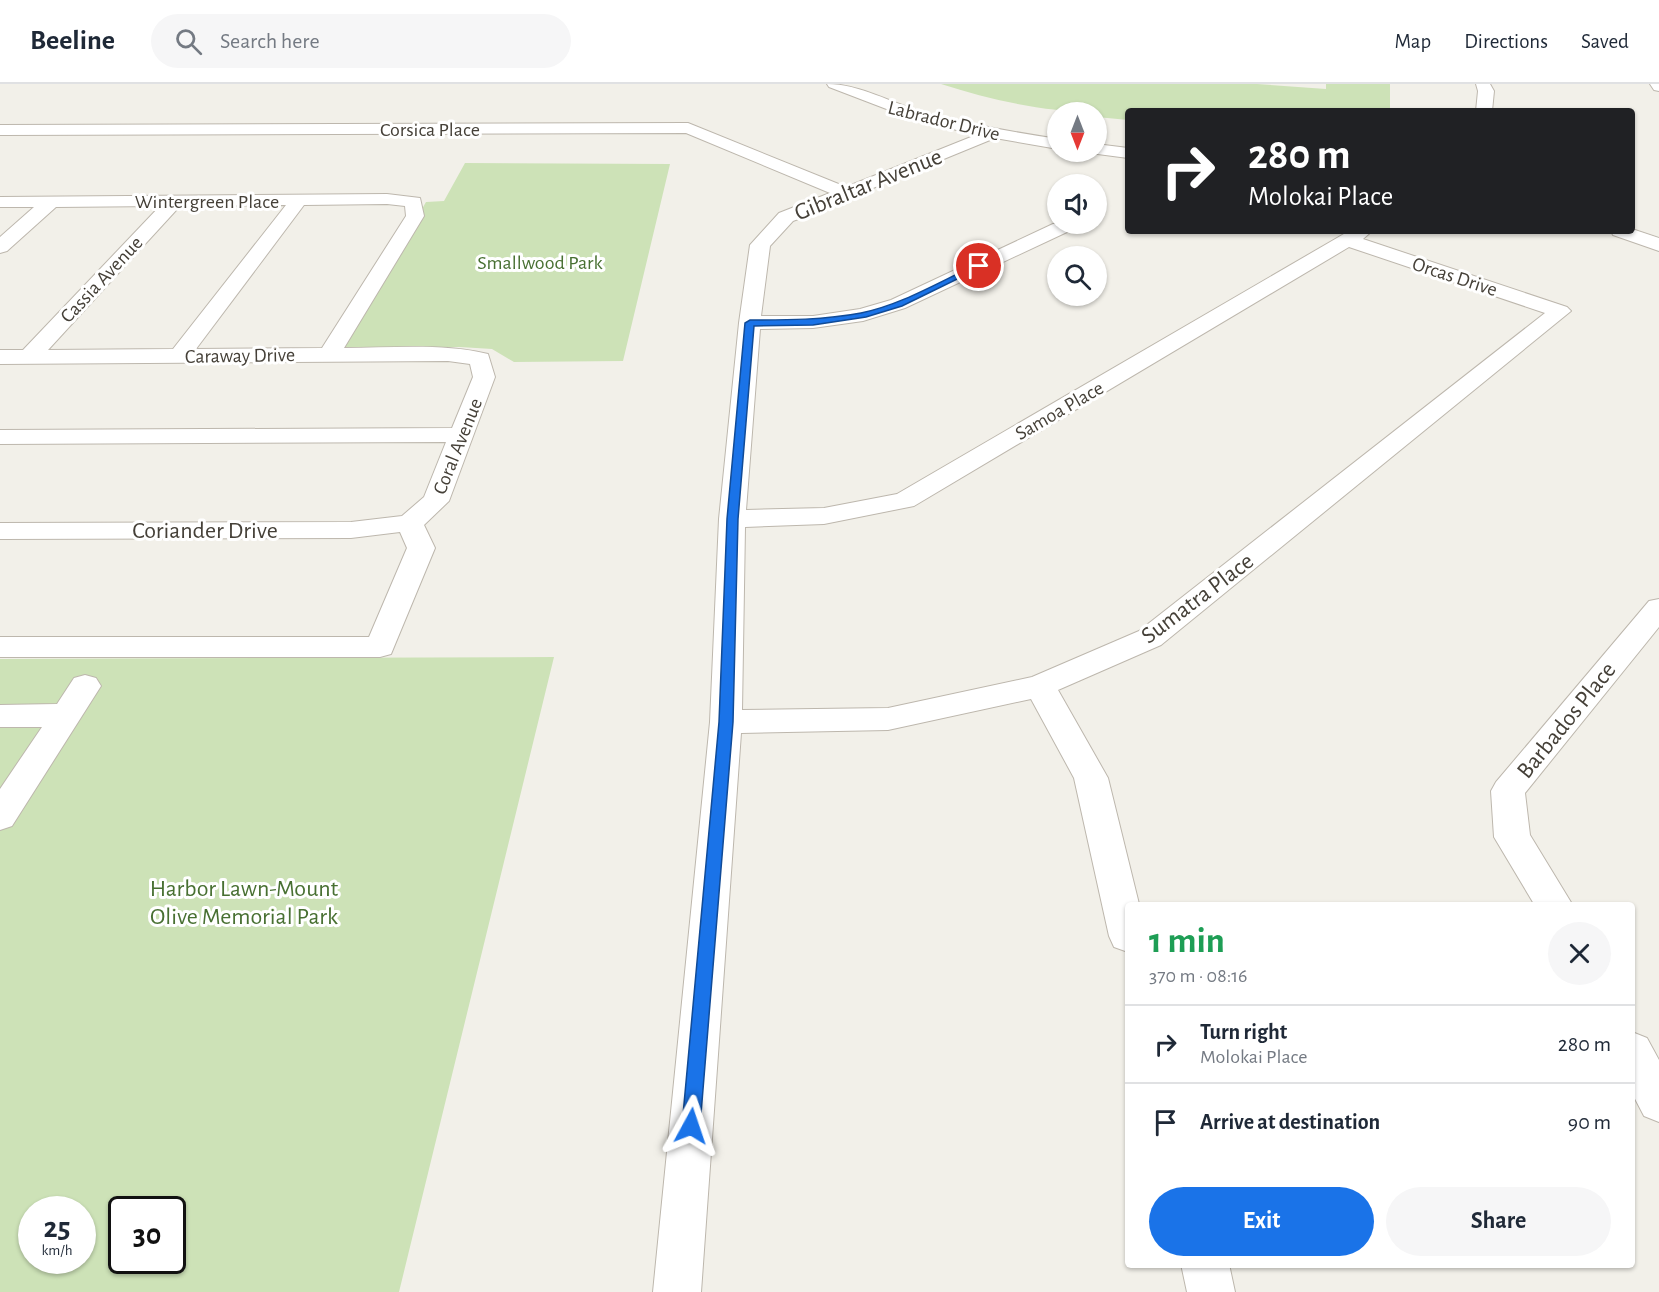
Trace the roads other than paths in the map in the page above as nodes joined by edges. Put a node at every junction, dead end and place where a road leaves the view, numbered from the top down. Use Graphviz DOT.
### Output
graph roads {
  1 [pos="834,84"];
  2 [pos="1483,84"];
  3 [pos="1484,108"];
  4 [pos="0,129"];
  5 [pos="992,134"];
  6 [pos="1047,142"];
  7 [pos="1107,150"];
  8 [pos="1125,153"];
  9 [pos="848,194"];
  10 [pos="299,200"];
  11 [pos="174,201"];
  12 [pos="0,202"];
  13 [pos="51,202"];
  14 [pos="1047,234"];
  15 [pos="1628,234"];
  16 [pos="1357,236"];
  17 [pos="1659,245"];
  18 [pos="0,247"];
  19 [pos="1560,311"];
  20 [pos="750,323"];
  21 [pos="329,355"];
  22 [pos="179,356"];
  23 [pos="0,357"];
  24 [pos="28,357"];
  25 [pos="480,359"];
  26 [pos="462,435"];
  27 [pos="0,437"];
  28 [pos="732,519"];
  29 [pos="410,523"];
  30 [pos="0,531"];
  31 [pos="1659,608"];
  32 [pos="0,647"];
  33 [pos="85,686"];
  34 [pos="1040,686"];
  35 [pos="66,715"];
  36 [pos="0,716"];
  37 [pos="726,722"];
  38 [pos="0,817"];
  39 [pos="1552,902"];
  40 [pos="1125,923"];
  41 [pos="1635,1057"];
  42 [pos="1659,1101"];
  43 [pos="1205,1268"];
  44 [pos="677,1292"];
  45 [pos="1211,1292"];
  1 -- 5 [label="street, Labrador Drive"];
  2 -- 3 [label="street"];
  4 -- 9 [label="street, Corsica Place"];
  5 -- 6 [label="street, Labrador Drive"];
  5 -- 9 [label="street, Gibraltar Avenue"];
  7 -- 8 [label="street"];
  9 -- 20 [label="street, Gibraltar Avenue"];
  10 -- 11 [label="street, Wintergreen Place"];
  10 -- 21 [label="street, Wintergreen Place"];
  10 -- 22 [label="street"];
  11 -- 13 [label="street, Wintergreen Place"];
  11 -- 24 [label="street, Cassia Avenue"];
  12 -- 13 [label="street, Wintergreen Place"];
  13 -- 18 [label="street"];
  14 -- 20 [label="street"];
  15 -- 17 [label="street"];
  16 -- 19 [label="street, Orcas Drive"];
  16 -- 28 [label="street, Samoa Place"];
  19 -- 34 [label="street, Sumatra Place"];
  20 -- 28 [label="street, Gibraltar Avenue"];
  21 -- 22 [label="street, Caraway Drive"];
  21 -- 25 [label="street, Caraway Drive"];
  22 -- 24 [label="street, Caraway Drive"];
  23 -- 24 [label="street, Caraway Drive"];
  25 -- 26 [label="street, Coral Avenue"];
  26 -- 27 [label="street"];
  26 -- 29 [label="street, Coral Avenue"];
  28 -- 37 [label="street, Gibraltar Avenue"];
  29 -- 30 [label="street, Coriander Drive"];
  29 -- 32 [label="street"];
  31 -- 39 [label="street, Barbados Place"];
  33 -- 35 [label="street"];
  34 -- 37 [label="street, Sumatra Place"];
  34 -- 40 [label="street"];
  35 -- 36 [label="street"];
  35 -- 38 [label="street"];
  37 -- 44 [label="street, Gibraltar Avenue"];
  41 -- 42 [label="street"];
  43 -- 45 [label="street"];
}
